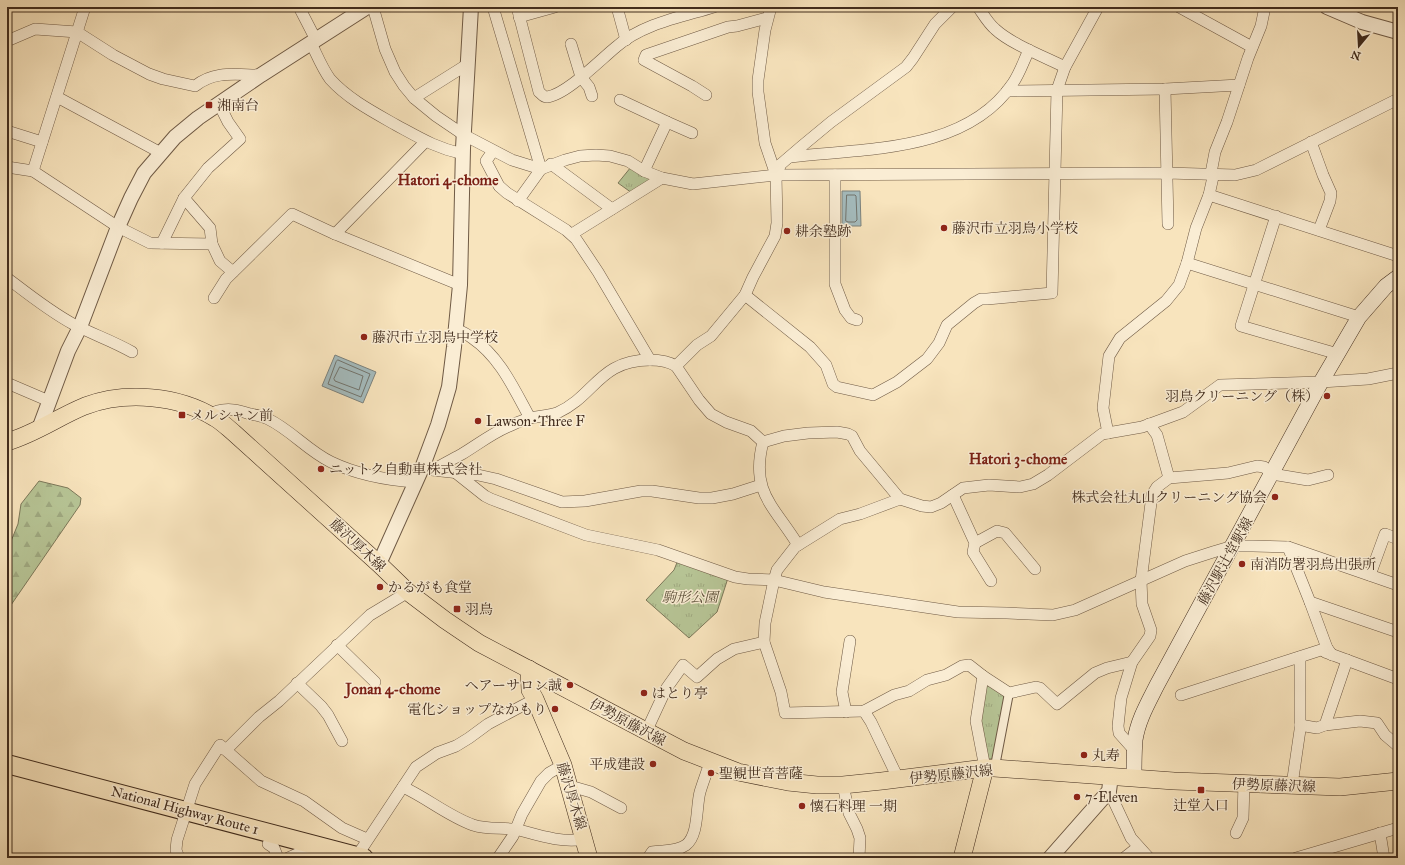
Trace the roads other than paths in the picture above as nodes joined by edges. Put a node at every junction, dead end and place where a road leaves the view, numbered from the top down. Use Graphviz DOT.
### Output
graph roads {
  1 [pos="85,7"];
  2 [pos="299,7"];
  3 [pos="366,7"];
  4 [pos="373,7"];
  5 [pos="471,7"];
  6 [pos="493,7"];
  7 [pos="555,7"];
  8 [pos="617,7"];
  9 [pos="714,7"];
  10 [pos="952,7"];
  11 [pos="978,7"];
  12 [pos="1098,7"];
  13 [pos="1179,7"];
  14 [pos="1266,7"];
  15 [pos="1327,7"];
  16 [pos="518,12"];
  17 [pos="769,12"];
  18 [pos="77,32"];
  19 [pos="1398,32"];
  20 [pos="626,40"];
  21 [pos="7,41"];
  22 [pos="314,42"];
  23 [pos="571,44"];
  24 [pos="1252,47"];
  25 [pos="1028,50"];
  26 [pos="468,64"];
  27 [pos="1065,67"];
  28 [pos="261,75"];
  29 [pos="581,77"];
  30 [pos="1239,85"];
  31 [pos="1165,89"];
  32 [pos="1057,90"];
  33 [pos="1007,91"];
  34 [pos="706,95"];
  35 [pos="592,96"];
  36 [pos="57,97"];
  37 [pos="414,98"];
  38 [pos="1398,99"];
  39 [pos="620,100"];
  40 [pos="219,104"];
  41 [pos="667,122"];
  42 [pos="7,131"];
  43 [pos="692,134"];
  44 [pos="464,136"];
  45 [pos="42,142"];
  46 [pos="425,142"];
  47 [pos="1311,142"];
  48 [pos="493,151"];
  49 [pos="161,153"];
  50 [pos="463,154"];
  51 [pos="790,157"];
  52 [pos="546,167"];
  53 [pos="7,168"];
  54 [pos="33,171"];
  55 [pos="644,171"];
  56 [pos="1167,173"];
  57 [pos="1211,173"];
  58 [pos="1054,174"];
  59 [pos="776,175"];
  60 [pos="835,175"];
  61 [pos="662,178"];
  62 [pos="1209,195"];
  63 [pos="184,198"];
  64 [pos="518,201"];
  65 [pos="612,209"];
  66 [pos="1276,216"];
  67 [pos="1168,224"];
  68 [pos="118,226"];
  69 [pos="1319,230"];
  70 [pos="335,234"];
  71 [pos="572,234"];
  72 [pos="162,243"];
  73 [pos="212,244"];
  74 [pos="1398,256"];
  75 [pos="1187,263"];
  76 [pos="233,272"];
  77 [pos="1398,277"];
  78 [pos="7,278"];
  79 [pos="1254,283"];
  80 [pos="460,285"];
  81 [pos="745,295"];
  82 [pos="214,298"];
  83 [pos="1359,317"];
  84 [pos="857,320"];
  85 [pos="80,327"];
  86 [pos="456,330"];
  87 [pos="132,352"];
  88 [pos="1338,354"];
  89 [pos="650,360"];
  90 [pos="676,366"];
  91 [pos="1398,372"];
  92 [pos="1321,382"];
  93 [pos="7,383"];
  94 [pos="49,401"];
  95 [pos="214,418"];
  96 [pos="530,418"];
  97 [pos="1149,424"];
  98 [pos="39,429"];
  99 [pos="1108,433"];
  100 [pos="7,442"];
  101 [pos="763,442"];
  102 [pos="427,469"];
  103 [pos="456,473"];
  104 [pos="1272,474"];
  105 [pos="1328,475"];
  106 [pos="1169,478"];
  107 [pos="416,482"];
  108 [pos="761,485"];
  109 [pos="953,495"];
  110 [pos="900,499"];
  111 [pos="1398,539"];
  112 [pos="975,543"];
  113 [pos="798,545"];
  114 [pos="1233,546"];
  115 [pos="1288,547"];
  116 [pos="379,564"];
  117 [pos="1035,569"];
  118 [pos="1370,575"];
  119 [pos="774,580"];
  120 [pos="991,581"];
  121 [pos="1141,581"];
  122 [pos="1398,585"];
  123 [pos="408,592"];
  124 [pos="1310,602"];
  125 [pos="1398,632"];
  126 [pos="850,641"];
  127 [pos="764,642"];
  128 [pos="337,645"];
  129 [pos="1326,651"];
  130 [pos="1300,657"];
  131 [pos="1347,660"];
  132 [pos="1132,662"];
  133 [pos="529,669"];
  134 [pos="983,676"];
  135 [pos="1398,679"];
  136 [pos="375,682"];
  137 [pos="297,683"];
  138 [pos="1009,693"];
  139 [pos="1180,695"];
  140 [pos="535,699"];
  141 [pos="846,712"];
  142 [pos="864,712"];
  143 [pos="1300,725"];
  144 [pos="1324,726"];
  145 [pos="646,732"];
  146 [pos="342,741"];
  147 [pos="1398,746"];
  148 [pos="226,750"];
  149 [pos="1135,751"];
  150 [pos="710,762"];
  151 [pos="7,764"];
  152 [pos="563,765"];
  153 [pos="990,765"];
  154 [pos="7,774"];
  155 [pos="1134,778"];
  156 [pos="895,780"];
  157 [pos="1398,782"];
  158 [pos="1110,783"];
  159 [pos="1244,783"];
  160 [pos="843,785"];
  161 [pos="1292,785"];
  162 [pos="570,786"];
  163 [pos="403,787"];
  164 [pos="621,808"];
  165 [pos="184,815"];
  166 [pos="1398,828"];
  167 [pos="516,830"];
  168 [pos="1236,833"];
  169 [pos="1380,833"];
  170 [pos="367,839"];
  171 [pos="585,839"];
  172 [pos="1138,847"];
  173 [pos="273,851"];
  174 [pos="314,856"];
  175 [pos="360,857"];
  176 [pos="1300,857"];
  177 [pos="179,858"];
  178 [pos="288,858"];
  179 [pos="498,858"];
  180 [pos="589,858"];
  181 [pos="648,858"];
  182 [pos="859,858"];
  183 [pos="962,858"];
  184 [pos="1050,858"];
  185 [pos="1124,858"];
  186 [pos="1149,858"];
  187 [pos="1384,858"];
  1 -- 18 [label="street"];
  2 -- 22 [label="street"];
  3 -- 22 [label="street"];
  4 -- 37 [label="street"];
  5 -- 26 [label="street"];
  6 -- 52 [label="street"];
  7 -- 16 [label="street"];
  8 -- 20 [label="street"];
  9 -- 20 [label="street"];
  10 -- 51 [label="street"];
  11 -- 25 [label="street"];
  12 -- 27 [label="street"];
  13 -- 24 [label="street"];
  14 -- 24 [label="street"];
  15 -- 19 [label="street"];
  16 -- 29 [label="street"];
  17 -- 34 [label="street"];
  17 -- 59 [label="street"];
  18 -- 21 [label="street"];
  18 -- 28 [label="street"];
  18 -- 36 [label="street"];
  20 -- 29 [label="street"];
  22 -- 28 [label="street"];
  22 -- 46 [label="street"];
  23 -- 29 [label="street"];
  24 -- 30 [label="street"];
  25 -- 27 [label="street"];
  25 -- 33 [label="street"];
  26 -- 37 [label="street"];
  26 -- 44 [label="street"];
  27 -- 32 [label="street"];
  28 -- 40 [label="street"];
  29 -- 35 [label="street"];
  30 -- 31 [label="street"];
  30 -- 57 [label="street"];
  31 -- 32 [label="street"];
  31 -- 56 [label="street"];
  32 -- 33 [label="street"];
  32 -- 58 [label="street"];
  33 -- 51 [label="street"];
  36 -- 45 [label="street"];
  36 -- 49 [label="street"];
  37 -- 44 [label="street"];
  38 -- 47 [label="street"];
  39 -- 41 [label="street"];
  40 -- 49 [label="street"];
  40 -- 63 [label="street"];
  41 -- 43 [label="street"];
  41 -- 55 [label="street"];
  42 -- 45 [label="street"];
  44 -- 48 [label="street"];
  44 -- 50 [label="street"];
  45 -- 54 [label="street"];
  46 -- 50 [label="street"];
  46 -- 70 [label="street"];
  47 -- 57 [label="street"];
  47 -- 69 [label="street"];
  48 -- 52 [label="street"];
  48 -- 64 [label="street"];
  49 -- 68 [label="street"];
  50 -- 80 [label="street"];
  51 -- 59 [label="street"];
  52 -- 55 [label="street"];
  52 -- 64 [label="street"];
  52 -- 65 [label="street"];
  53 -- 54 [label="street"];
  54 -- 68 [label="street"];
  55 -- 61 [label="street"];
  56 -- 57 [label="street"];
  56 -- 58 [label="street"];
  56 -- 67 [label="street"];
  57 -- 62 [label="street"];
  58 -- 60 [label="street"];
  58 -- 81 [label="street"];
  59 -- 60 [label="street"];
  59 -- 61 [label="street"];
  59 -- 81 [label="street"];
  60 -- 84 [label="street"];
  61 -- 65 [label="street"];
  62 -- 66 [label="street"];
  62 -- 75 [label="street"];
  63 -- 72 [label="street"];
  63 -- 73 [label="street"];
  64 -- 71 [label="street"];
  65 -- 71 [label="street"];
  66 -- 69 [label="street"];
  66 -- 79 [label="street"];
  68 -- 72 [label="street"];
  68 -- 85 [label="street"];
  69 -- 74 [label="street"];
  70 -- 76 [label="street"];
  70 -- 80 [label="street"];
  71 -- 89 [label="street"];
  72 -- 73 [label="street"];
  73 -- 76 [label="street"];
  75 -- 79 [label="street"];
  75 -- 99 [label="street"];
  76 -- 82 [label="street"];
  77 -- 83 [label="main road, 藤沢駅辻堂駅線"];
  78 -- 85 [label="street"];
  79 -- 83 [label="street"];
  79 -- 88 [label="street"];
  80 -- 86 [label="street"];
  81 -- 90 [label="street"];
  83 -- 88 [label="main road, 藤沢駅辻堂駅線"];
  85 -- 87 [label="street"];
  85 -- 94 [label="street"];
  86 -- 96 [label="street"];
  86 -- 102 [label="street"];
  88 -- 92 [label="main road, 藤沢駅辻堂駅線"];
  89 -- 90 [label="street"];
  89 -- 96 [label="street"];
  90 -- 101 [label="street"];
  91 -- 92 [label="street"];
  92 -- 97 [label="street"];
  92 -- 104 [label="main road, 藤沢駅辻堂駅線"];
  93 -- 94 [label="street"];
  94 -- 98 [label="street"];
  95 -- 98 [label="main road, 藤沢厚木線"];
  95 -- 107 [label="street"];
  95 -- 116 [label="main road, 藤沢厚木線"];
  96 -- 102 [label="street"];
  97 -- 99 [label="street"];
  97 -- 106 [label="street"];
  98 -- 100 [label="main road, 藤沢厚木線"];
  99 -- 109 [label="street"];
  101 -- 108 [label="street"];
  101 -- 110 [label="street"];
  102 -- 103 [label="street"];
  102 -- 107 [label="street"];
  103 -- 108 [label="street"];
  103 -- 119 [label="street"];
  104 -- 105 [label="street"];
  104 -- 106 [label="street"];
  104 -- 114 [label="main road, 藤沢駅辻堂駅線"];
  106 -- 121 [label="street"];
  107 -- 116 [label="street"];
  108 -- 113 [label="street"];
  109 -- 110 [label="street"];
  109 -- 112 [label="street"];
  110 -- 113 [label="street"];
  111 -- 118 [label="street"];
  112 -- 117 [label="street"];
  112 -- 120 [label="street"];
  113 -- 119 [label="street"];
  114 -- 115 [label="street"];
  114 -- 121 [label="street"];
  114 -- 149 [label="main road, 藤沢駅辻堂駅線"];
  115 -- 118 [label="street"];
  115 -- 124 [label="street"];
  116 -- 123 [label="main road, 藤沢厚木線"];
  118 -- 122 [label="street"];
  119 -- 121 [label="street"];
  119 -- 127 [label="street"];
  121 -- 132 [label="street"];
  123 -- 128 [label="street"];
  123 -- 133 [label="main road, 藤沢厚木線"];
  124 -- 125 [label="street"];
  124 -- 129 [label="street"];
  126 -- 141 [label="street"];
  127 -- 141 [label="street"];
  127 -- 145 [label="street"];
  128 -- 136 [label="street"];
  128 -- 137 [label="street"];
  129 -- 130 [label="street"];
  129 -- 131 [label="street"];
  130 -- 139 [label="street"];
  130 -- 143 [label="street"];
  131 -- 135 [label="street"];
  131 -- 144 [label="street"];
  132 -- 138 [label="street"];
  132 -- 149 [label="street"];
  133 -- 140 [label="main road, 藤沢厚木線"];
  133 -- 145 [label="main road, 伊勢原藤沢線"];
  134 -- 138 [label="street"];
  134 -- 142 [label="street"];
  134 -- 153 [label="street"];
  137 -- 146 [label="street"];
  137 -- 148 [label="street"];
  138 -- 153 [label="street"];
  140 -- 152 [label="main road, 藤沢厚木線"];
  140 -- 163 [label="street"];
  141 -- 142 [label="street"];
  142 -- 156 [label="street"];
  143 -- 144 [label="street"];
  143 -- 161 [label="street"];
  144 -- 147 [label="street"];
  145 -- 150 [label="main road, 伊勢原藤沢線"];
  148 -- 165 [label="street"];
  148 -- 170 [label="street"];
  149 -- 155 [label="main road, 藤沢駅辻堂駅線"];
  150 -- 160 [label="main road, 伊勢原藤沢線"];
  150 -- 181 [label="street"];
  151 -- 165 [label="highway, National Highway Route 1"];
  152 -- 162 [label="main road, 藤沢厚木線"];
  152 -- 167 [label="street"];
  153 -- 156 [label="main road, 伊勢原藤沢線"];
  153 -- 158 [label="main road, 伊勢原藤沢線"];
  153 -- 183 [label="main road"];
  154 -- 165 [label="highway, National Highway Route 1"];
  155 -- 158 [label="main road, 伊勢原藤沢線"];
  155 -- 159 [label="main road, 伊勢原藤沢線"];
  156 -- 160 [label="main road, 伊勢原藤沢線"];
  157 -- 161 [label="main road, 伊勢原藤沢線"];
  158 -- 172 [label="street"];
  158 -- 184 [label="street"];
  159 -- 161 [label="main road, 伊勢原藤沢線"];
  159 -- 168 [label="street"];
  160 -- 182 [label="street"];
  162 -- 164 [label="street"];
  162 -- 171 [label="main road, 藤沢厚木線"];
  163 -- 167 [label="street"];
  163 -- 170 [label="street"];
  165 -- 173 [label="highway, National Highway Route 1"];
  165 -- 175 [label="highway, National Highway Route 1"];
  165 -- 177 [label="street"];
  166 -- 169 [label="street"];
  167 -- 171 [label="street"];
  167 -- 179 [label="street"];
  169 -- 176 [label="street"];
  169 -- 187 [label="street"];
  170 -- 175 [label="street"];
  171 -- 180 [label="main road, 藤沢厚木線"];
  172 -- 185 [label="street"];
  172 -- 186 [label="street"];
  173 -- 174 [label="highway, National Highway Route 1"];
  174 -- 178 [label="street"];
}
